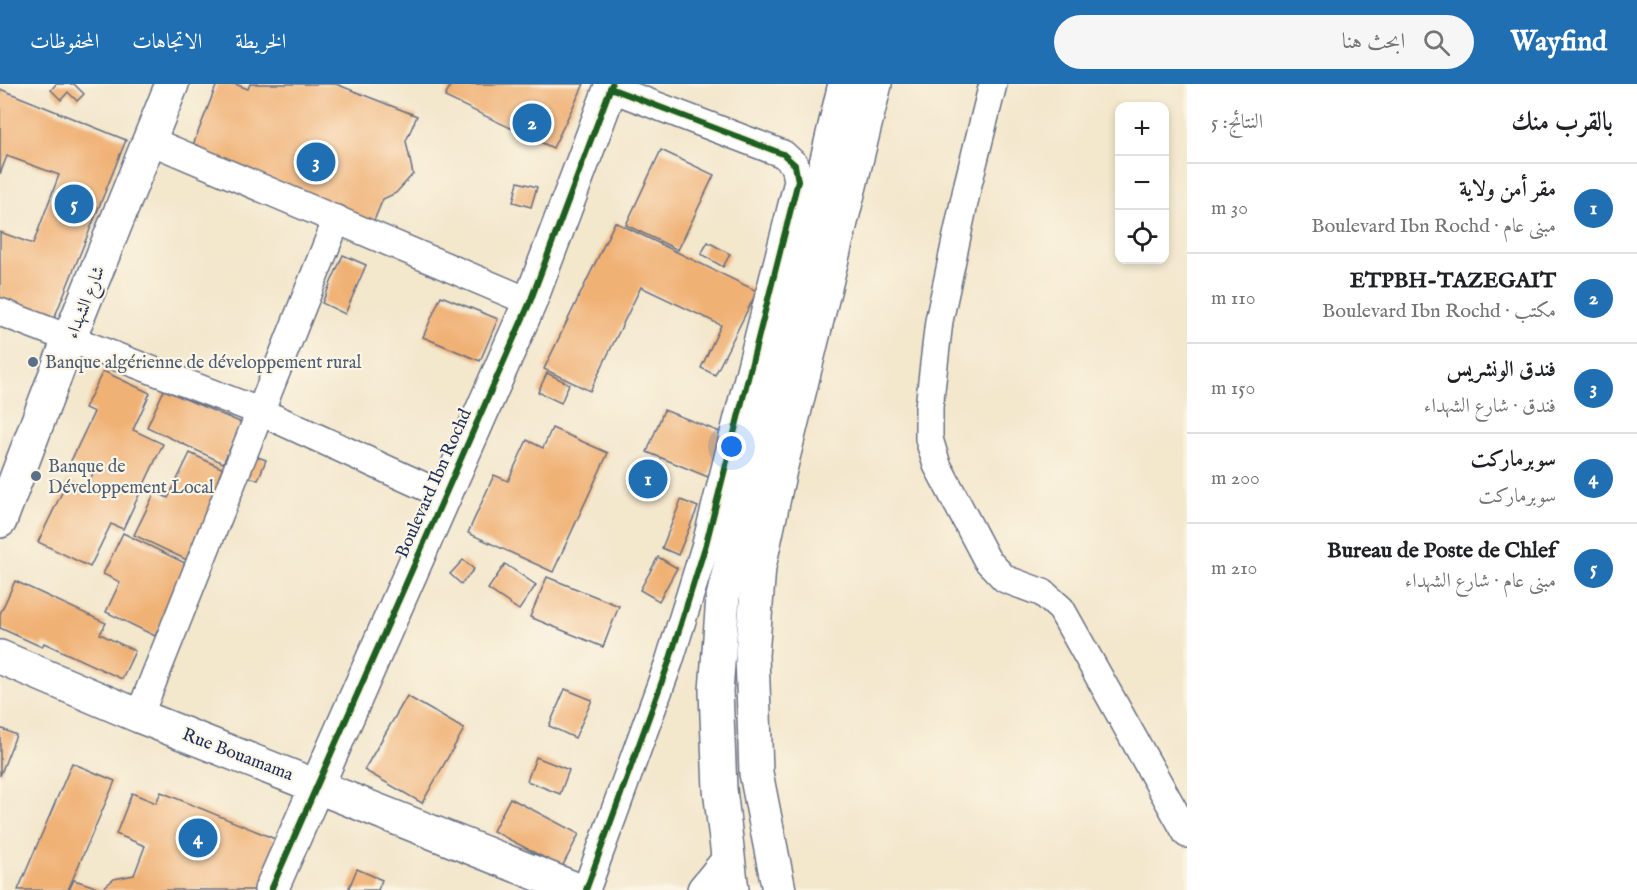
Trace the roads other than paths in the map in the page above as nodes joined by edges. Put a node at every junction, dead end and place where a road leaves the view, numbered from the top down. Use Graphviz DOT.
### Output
graph roads {
  1 [pos="172,84"];
  2 [pos="845,84"];
  3 [pos="875,84"];
  4 [pos="993,84"];
  5 [pos="611,86"];
  6 [pos="151,141"];
  7 [pos="337,219"];
  8 [pos="530,302"];
  9 [pos="0,312"];
  10 [pos="69,339"];
  11 [pos="261,412"];
  12 [pos="443,495"];
  13 [pos="0,521"];
  14 [pos="0,657"];
  15 [pos="139,716"];
  16 [pos="315,784"];
  17 [pos="1187,834"];
  18 [pos="730,876"];
  19 [pos="271,890"];
  20 [pos="578,890"];
  21 [pos="586,890"];
  22 [pos="704,890"];
  23 [pos="779,890"];
  1 -- 6 [label="main road, شارع الشهداء"];
  2 -- 18 [label="main road"];
  3 -- 23 [label="main road"];
  4 -- 17 [label="street"];
  5 -- 8 [label="main road, Boulevard Ibn Rochd"];
  5 -- 21 [label="street"];
  6 -- 7 [label="street"];
  6 -- 10 [label="main road, شارع الشهداء"];
  7 -- 8 [label="street"];
  7 -- 11 [label="street"];
  8 -- 12 [label="main road, Boulevard Ibn Rochd"];
  9 -- 10 [label="street"];
  10 -- 11 [label="street"];
  10 -- 13 [label="main road, شارع الشهداء"];
  11 -- 12 [label="street"];
  11 -- 15 [label="street"];
  12 -- 16 [label="main road, Boulevard Ibn Rochd"];
  14 -- 15 [label="main road, Rue Bouamama"];
  15 -- 16 [label="main road, Rue Bouamama"];
  16 -- 19 [label="main road, Boulevard Ibn Rochd"];
  16 -- 20 [label="main road, Rue Bouamama"];
  18 -- 22 [label="main road"];
}
